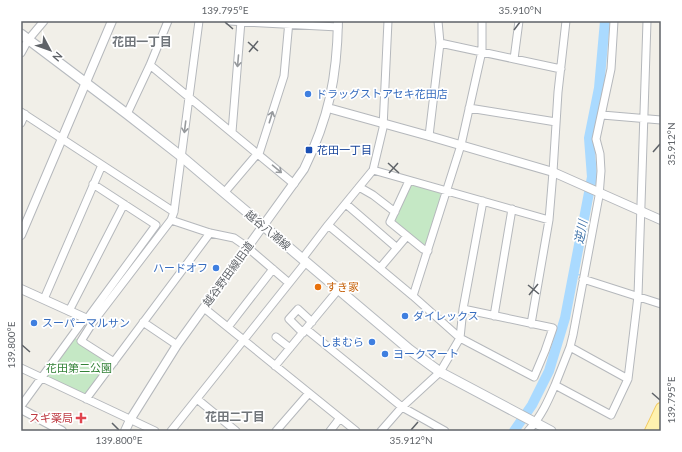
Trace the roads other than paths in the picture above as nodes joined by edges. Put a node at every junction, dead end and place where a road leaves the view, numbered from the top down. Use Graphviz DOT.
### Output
graph roads {
  1 [pos="44,21"];
  2 [pos="112,21"];
  3 [pos="168,21"];
  4 [pos="199,21"];
  5 [pos="229,21"];
  6 [pos="241,21"];
  7 [pos="388,21"];
  8 [pos="438,21"];
  9 [pos="482,21"];
  10 [pos="519,21"];
  11 [pos="566,21"];
  12 [pos="614,21"];
  13 [pos="646,21"];
  14 [pos="289,22"];
  15 [pos="338,24"];
  16 [pos="25,37"];
  17 [pos="440,43"];
  18 [pos="482,51"];
  19 [pos="21,53"];
  20 [pos="514,59"];
  21 [pos="150,65"];
  22 [pos="561,70"];
  23 [pos="86,83"];
  24 [pos="189,98"];
  25 [pos="328,108"];
  26 [pos="469,108"];
  27 [pos="23,113"];
  28 [pos="127,114"];
  29 [pos="602,115"];
  30 [pos="644,119"];
  31 [pos="661,120"];
  32 [pos="556,122"];
  33 [pos="21,123"];
  34 [pos="383,123"];
  35 [pos="232,132"];
  36 [pos="429,136"];
  37 [pos="62,139"];
  38 [pos="461,145"];
  39 [pos="258,153"];
  40 [pos="182,157"];
  41 [pos="102,165"];
  42 [pos="373,170"];
  43 [pos="554,172"];
  44 [pos="410,180"];
  45 [pos="93,184"];
  46 [pos="294,184"];
  47 [pos="359,187"];
  48 [pos="597,191"];
  49 [pos="447,192"];
  50 [pos="224,193"];
  51 [pos="483,201"];
  52 [pos="124,204"];
  53 [pos="346,204"];
  54 [pos="512,209"];
  55 [pos="641,211"];
  56 [pos="174,212"];
  57 [pos="395,212"];
  58 [pos="172,220"];
  59 [pos="549,220"];
  60 [pos="661,220"];
  61 [pos="328,225"];
  62 [pos="263,226"];
  63 [pos="210,233"];
  64 [pos="21,235"];
  65 [pos="407,236"];
  66 [pos="247,247"];
  67 [pos="397,248"];
  68 [pos="428,251"];
  69 [pos="304,261"];
  70 [pos="380,268"];
  71 [pos="273,269"];
  72 [pos="583,279"];
  73 [pos="289,283"];
  74 [pos="21,289"];
  75 [pos="338,290"];
  76 [pos="413,296"];
  77 [pos="638,296"];
  78 [pos="44,299"];
  79 [pos="661,304"];
  80 [pos="204,308"];
  81 [pos="463,309"];
  82 [pos="69,311"];
  83 [pos="494,316"];
  84 [pos="89,320"];
  85 [pos="144,322"];
  86 [pos="312,322"];
  87 [pos="531,324"];
  88 [pos="228,327"];
  89 [pos="304,331"];
  90 [pos="276,336"];
  91 [pos="460,338"];
  92 [pos="244,340"];
  93 [pos="177,345"];
  94 [pos="570,347"];
  95 [pos="290,348"];
  96 [pos="114,362"];
  97 [pos="275,366"];
  98 [pos="21,368"];
  99 [pos="440,372"];
  100 [pos="42,378"];
  101 [pos="628,379"];
  102 [pos="555,385"];
  103 [pos="309,393"];
  104 [pos="86,399"];
  105 [pos="197,399"];
  106 [pos="21,406"];
  107 [pos="402,407"];
  108 [pos="661,408"];
  109 [pos="21,409"];
  110 [pos="340,418"];
  111 [pos="130,420"];
  112 [pos="534,422"];
  113 [pos="661,427"];
  114 [pos="435,429"];
  115 [pos="62,431"];
  116 [pos="125,431"];
  117 [pos="155,431"];
  118 [pos="171,431"];
  119 [pos="236,431"];
  120 [pos="276,431"];
  121 [pos="330,431"];
  122 [pos="356,431"];
  123 [pos="381,431"];
  124 [pos="445,431"];
  125 [pos="528,431"];
  126 [pos="551,431"];
  127 [pos="650,431"];
  128 [pos="659,431"];
  1 -- 16 [label="street"];
  2 -- 23 [label="street"];
  3 -- 21 [label="street"];
  4 -- 24 [label="street"];
  5 -- 6 [label="street"];
  6 -- 14 [label="street"];
  6 -- 35 [label="street, one-way"];
  7 -- 34 [label="street"];
  8 -- 17 [label="street"];
  9 -- 18 [label="street"];
  10 -- 20 [label="street"];
  11 -- 22 [label="street"];
  12 -- 29 [label="street"];
  13 -- 30 [label="street"];
  14 -- 15 [label="street"];
  39 -- 14 [label="street, one-way"];
  15 -- 25 [label="street, 越谷野田線旧道"];
  16 -- 19 [label="street"];
  16 -- 23 [label="main road, 越谷八潮線"];
  17 -- 18 [label="street"];
  17 -- 36 [label="street"];
  18 -- 20 [label="street"];
  18 -- 26 [label="street"];
  20 -- 22 [label="street"];
  21 -- 24 [label="street"];
  21 -- 28 [label="street"];
  22 -- 32 [label="street"];
  23 -- 28 [label="main road, 越谷八潮線"];
  23 -- 37 [label="street"];
  24 -- 35 [label="street"];
  24 -- 40 [label="street, one-way"];
  25 -- 34 [label="street"];
  25 -- 46 [label="street, 越谷野田線旧道"];
  26 -- 32 [label="street"];
  26 -- 38 [label="street"];
  27 -- 33 [label="street"];
  27 -- 37 [label="street"];
  28 -- 40 [label="main road, 越谷八潮線"];
  29 -- 30 [label="street"];
  29 -- 48 [label="street"];
  30 -- 31 [label="street"];
  30 -- 55 [label="street"];
  32 -- 43 [label="street"];
  34 -- 36 [label="street"];
  34 -- 42 [label="street"];
  35 -- 39 [label="street"];
  36 -- 38 [label="street"];
  37 -- 41 [label="street"];
  37 -- 64 [label="street"];
  38 -- 43 [label="street"];
  38 -- 49 [label="street"];
  39 -- 46 [label="street, one-way"];
  39 -- 50 [label="street"];
  40 -- 50 [label="main road, 越谷八潮線"];
  40 -- 56 [label="street"];
  41 -- 45 [label="street"];
  41 -- 56 [label="street"];
  42 -- 44 [label="street"];
  42 -- 47 [label="street"];
  43 -- 48 [label="street"];
  43 -- 59 [label="street"];
  44 -- 49 [label="street"];
  44 -- 57 [label="street"];
  45 -- 52 [label="street"];
  45 -- 78 [label="street"];
  46 -- 62 [label="street, 越谷野田線旧道"];
  47 -- 53 [label="street"];
  47 -- 57 [label="street"];
  48 -- 55 [label="street"];
  48 -- 72 [label="street"];
  49 -- 51 [label="street"];
  49 -- 68 [label="street"];
  50 -- 62 [label="main road, 越谷八潮線"];
  51 -- 54 [label="street"];
  51 -- 81 [label="street"];
  52 -- 82 [label="street"];
  52 -- 84 [label="street"];
  53 -- 61 [label="street"];
  53 -- 67 [label="street"];
  54 -- 59 [label="street"];
  54 -- 83 [label="street"];
  55 -- 60 [label="street"];
  55 -- 77 [label="street"];
  56 -- 58 [label="street"];
  57 -- 65 [label="street"];
  58 -- 63 [label="street"];
  58 -- 84 [label="street"];
  59 -- 87 [label="street"];
  61 -- 69 [label="street"];
  61 -- 70 [label="street"];
  62 -- 66 [label="street, 越谷野田線旧道"];
  62 -- 69 [label="main road, 越谷八潮線"];
  63 -- 66 [label="street"];
  63 -- 85 [label="street"];
  65 -- 67 [label="street"];
  65 -- 68 [label="street"];
  66 -- 71 [label="street"];
  66 -- 80 [label="street, 越谷野田線旧道"];
  67 -- 70 [label="street"];
  68 -- 76 [label="street"];
  69 -- 73 [label="street"];
  69 -- 75 [label="main road, 越谷八潮線"];
  70 -- 76 [label="street"];
  71 -- 73 [label="street"];
  71 -- 88 [label="street"];
  72 -- 77 [label="street"];
  72 -- 94 [label="street"];
  73 -- 92 [label="street"];
  74 -- 78 [label="street"];
  75 -- 86 [label="street"];
  75 -- 99 [label="main road, 越谷八潮線"];
  76 -- 91 [label="street"];
  77 -- 79 [label="street"];
  77 -- 101 [label="street"];
  78 -- 82 [label="street"];
  80 -- 88 [label="street"];
  80 -- 93 [label="street, 越谷野田線旧道"];
  81 -- 83 [label="street"];
  81 -- 91 [label="street"];
  82 -- 84 [label="street"];
  83 -- 87 [label="street"];
  84 -- 96 [label="street"];
  84 -- 100 [label="street"];
  85 -- 93 [label="street"];
  85 -- 96 [label="street"];
  86 -- 89 [label="street"];
  86 -- 89 [label="street"];
  87 -- 91 [label="street"];
  88 -- 92 [label="street"];
  89 -- 95 [label="street"];
  89 -- 107 [label="street"];
  90 -- 95 [label="street"];
  91 -- 99 [label="street"];
  92 -- 97 [label="street"];
  92 -- 105 [label="street"];
  93 -- 111 [label="street, 越谷野田線旧道"];
  94 -- 101 [label="street"];
  94 -- 102 [label="street"];
  95 -- 97 [label="street"];
  96 -- 104 [label="street"];
  97 -- 103 [label="street"];
  98 -- 100 [label="street"];
  99 -- 107 [label="street"];
  99 -- 112 [label="main road, 越谷八潮線"];
  100 -- 104 [label="street"];
  100 -- 106 [label="street"];
  101 -- 102 [label="street"];
  102 -- 112 [label="street"];
  103 -- 110 [label="street"];
  103 -- 120 [label="street"];
  104 -- 111 [label="street"];
  105 -- 118 [label="street"];
  105 -- 119 [label="street"];
  107 -- 114 [label="street"];
  107 -- 123 [label="street"];
  108 -- 127 [label="main road"];
  109 -- 115 [label="street"];
  110 -- 121 [label="street"];
  110 -- 122 [label="street"];
  111 -- 116 [label="street, 越谷野田線旧道"];
  111 -- 117 [label="street"];
  112 -- 125 [label="street"];
  112 -- 126 [label="main road"];
  113 -- 128 [label="main road"];
  114 -- 124 [label="street"];
}
